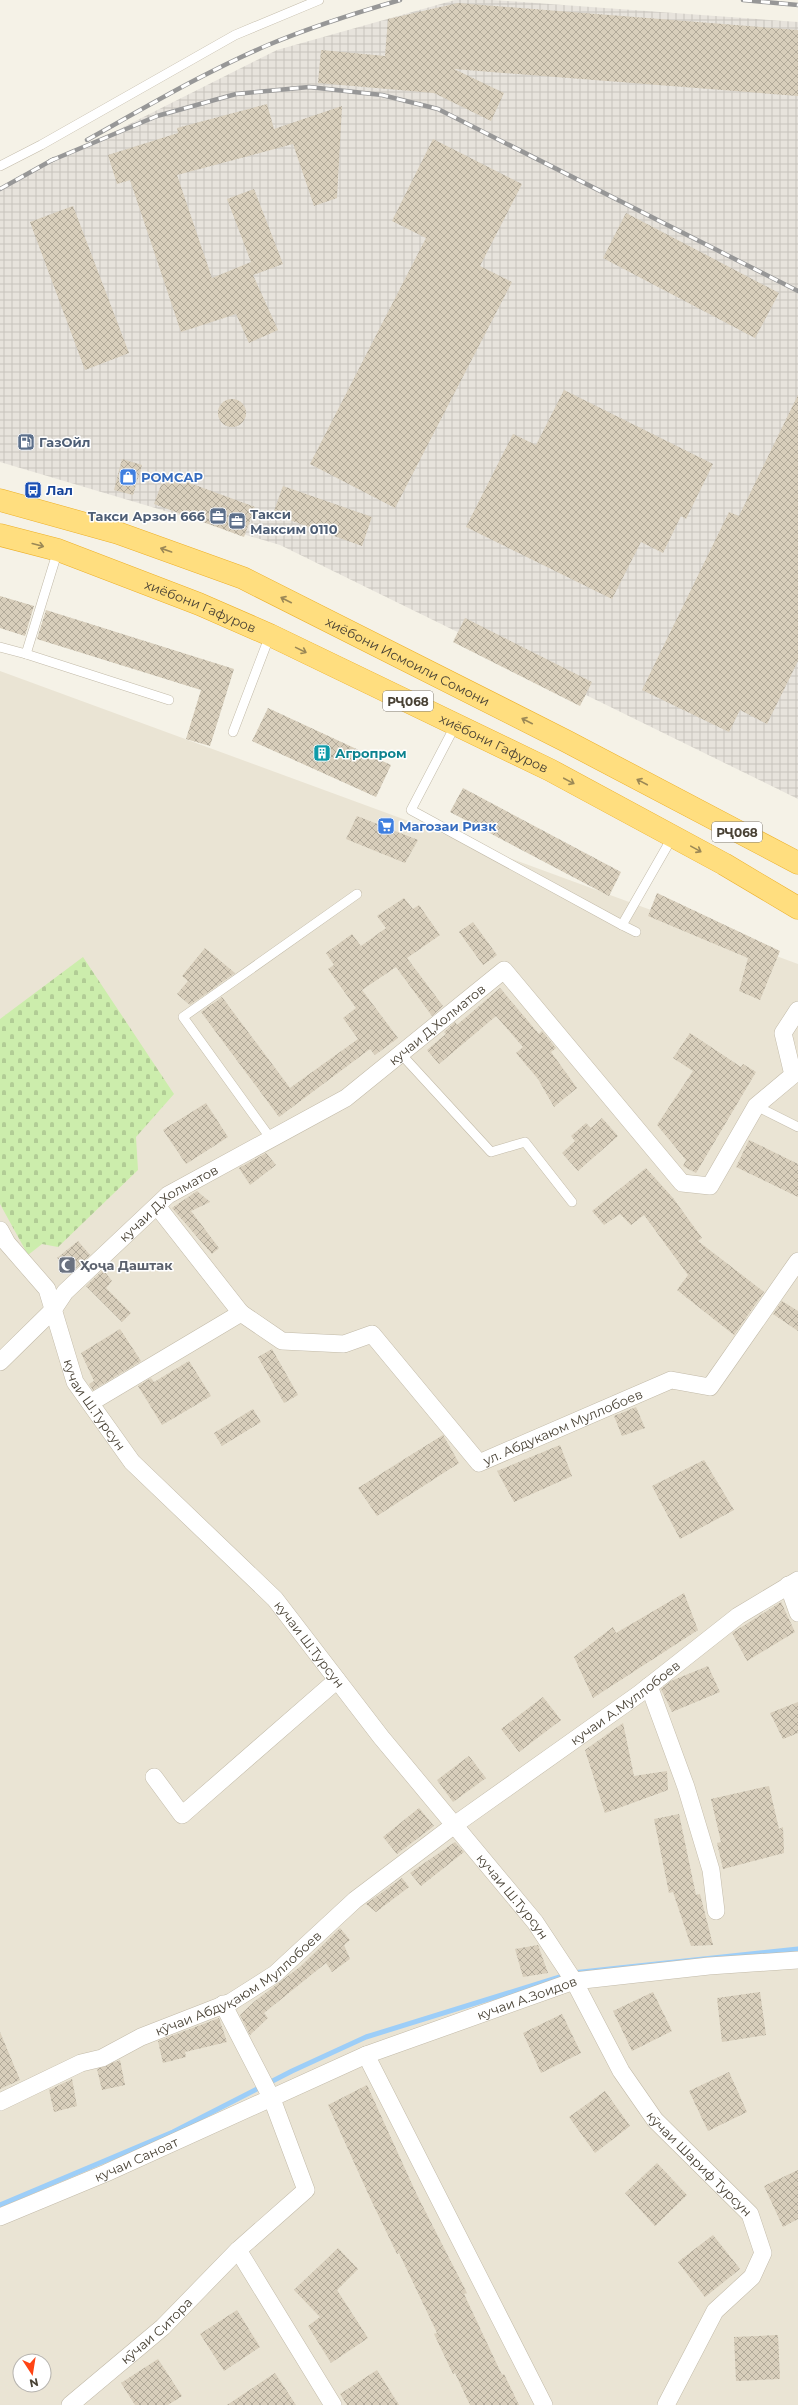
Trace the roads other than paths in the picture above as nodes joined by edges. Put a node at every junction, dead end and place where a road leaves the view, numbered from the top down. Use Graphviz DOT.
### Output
graph roads {
  1 [pos="319,0"];
  2 [pos="0,166"];
  3 [pos="0,500"];
  4 [pos="0,535"];
  5 [pos="58,550"];
  6 [pos="270,635"];
  7 [pos="0,647"];
  8 [pos="26,654"];
  9 [pos="169,700"];
  10 [pos="456,724"];
  11 [pos="233,732"];
  12 [pos="566,741"];
  13 [pos="550,770"];
  14 [pos="673,836"];
  15 [pos="798,863"];
  16 [pos="357,894"];
  17 [pos="798,908"];
  18 [pos="622,926"];
  19 [pos="636,932"];
  20 [pos="798,1010"];
  21 [pos="400,1054"];
  22 [pos="793,1057"];
  23 [pos="756,1106"];
  24 [pos="798,1127"];
  25 [pos="271,1139"];
  26 [pos="572,1202"];
  27 [pos="157,1206"];
  28 [pos="0,1230"];
  29 [pos="798,1261"];
  30 [pos="53,1310"];
  31 [pos="241,1313"];
  32 [pos="0,1362"];
  33 [pos="90,1403"];
  34 [pos="793,1583"];
  35 [pos="798,1613"];
  36 [pos="337,1680"];
  37 [pos="649,1686"];
  38 [pos="154,1777"];
  39 [pos="453,1826"];
  40 [pos="716,1911"];
  41 [pos="798,1960"];
  42 [pos="571,1977"];
  43 [pos="223,2004"];
  44 [pos="366,2055"];
  45 [pos="267,2090"];
  46 [pos="0,2102"];
  47 [pos="0,2217"];
  48 [pos="238,2250"];
  49 [pos="70,2405"];
  50 [pos="333,2405"];
  51 [pos="544,2405"];
  52 [pos="666,2405"];
  1 -- 2 [label="lane"];
  12 -- 3 [label="highway, хиёбони Исмоили Сомони / РҶ068, one-way"];
  4 -- 5 [label="highway, хиёбони Гафуров / РҶ068, one-way"];
  5 -- 6 [label="highway, хиёбони Гафуров / РҶ068"];
  5 -- 8 [label="lane"];
  6 -- 10 [label="highway, хиёбони Гафуров / РҶ068, one-way"];
  6 -- 11 [label="lane"];
  7 -- 8 [label="lane"];
  8 -- 9 [label="lane"];
  10 -- 13 [label="highway, хиёбони Гафуров / РҶ068"];
  10 -- 18 [label="lane"];
  12 -- 13 [label="highway"];
  15 -- 12 [label="highway, хиёбони Исмоили Сомони / РҶ068, one-way"];
  13 -- 14 [label="highway, хиёбони Гафуров / РҶ068, one-way"];
  14 -- 17 [label="highway, хиёбони Гафуров / РҶ068, one-way"];
  14 -- 18 [label="lane"];
  16 -- 25 [label="lane"];
  18 -- 19 [label="lane"];
  20 -- 22 [label="street"];
  21 -- 23 [label="street, кучаи Д,Холматов"];
  21 -- 25 [label="street, кучаи Д,Холматов"];
  21 -- 26 [label="lane"];
  22 -- 23 [label="street"];
  23 -- 24 [label="lane"];
  25 -- 27 [label="street, кучаи Д,Холматов"];
  27 -- 30 [label="street, кучаи Д,Холматов"];
  27 -- 31 [label="street"];
  28 -- 30 [label="street"];
  29 -- 31 [label="street, ул. Абдукаюм Муллобоев"];
  30 -- 32 [label="street, кучаи Д,Холматов"];
  30 -- 33 [label="street, кучаи Ш.Турсун"];
  31 -- 33 [label="street"];
  33 -- 36 [label="street, кучаи Ш.Турсун"];
  34 -- 35 [label="street"];
  34 -- 37 [label="street, кучаи А.Муллобоев"];
  36 -- 38 [label="street"];
  36 -- 39 [label="street, кучаи Ш.Турсун"];
  37 -- 39 [label="street, кучаи А.Муллобоев"];
  37 -- 40 [label="street"];
  39 -- 42 [label="street, кучаи Ш.Турсун"];
  39 -- 43 [label="street, кӯчаи Абдуқаюм Муллобоев"];
  41 -- 42 [label="street, кучаи А.Зоидов"];
  42 -- 44 [label="street, кучаи А.Зоидов"];
  42 -- 52 [label="street, кӯчаи Шариф Турсун"];
  43 -- 45 [label="street"];
  43 -- 46 [label="street, кӯчаи Абдуқаюм Муллобоев"];
  44 -- 45 [label="street, кучаи А.Зоидов"];
  44 -- 51 [label="street"];
  45 -- 47 [label="street, кучаи Саноат"];
  45 -- 48 [label="street, кӯчаи Ситора"];
  48 -- 49 [label="street, кӯчаи Ситора"];
  48 -- 50 [label="street"];
}
